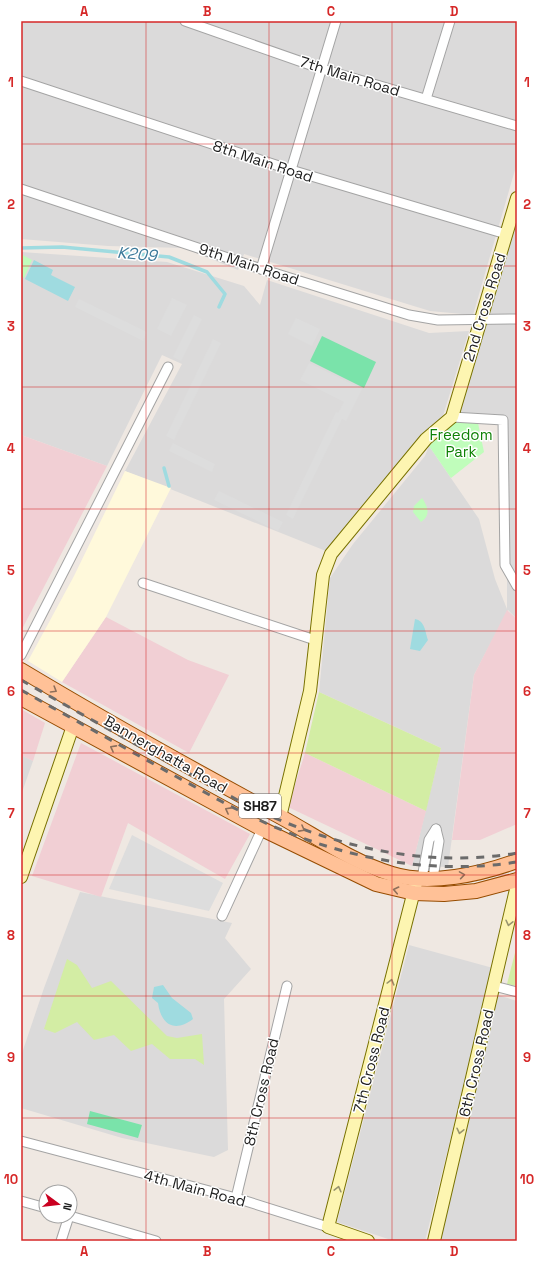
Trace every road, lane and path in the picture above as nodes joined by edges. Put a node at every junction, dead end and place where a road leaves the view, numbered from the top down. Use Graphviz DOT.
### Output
graph roads {
  1 [pos="185,21"];
  2 [pos="336,21"];
  3 [pos="450,21"];
  4 [pos="322,69"];
  5 [pos="21,81"];
  6 [pos="426,99"];
  7 [pos="517,126"];
  8 [pos="291,170"];
  9 [pos="21,189"];
  10 [pos="517,198"];
  11 [pos="506,234"];
  12 [pos="261,269"];
  13 [pos="517,319"];
  14 [pos="480,320"];
  15 [pos="168,366"];
  16 [pos="452,417"];
  17 [pos="143,584"];
  18 [pos="517,586"];
  19 [pos="315,640"];
  20 [pos="21,655"];
  21 [pos="21,670"];
  22 [pos="21,698"];
  23 [pos="73,726"];
  24 [pos="280,817"];
  25 [pos="262,828"];
  26 [pos="514,862"];
  27 [pos="517,877"];
  28 [pos="21,878"];
  29 [pos="424,878"];
  30 [pos="517,880"];
  31 [pos="517,885"];
  32 [pos="414,893"];
  33 [pos="222,916"];
  34 [pos="287,986"];
  35 [pos="494,986"];
  36 [pos="517,992"];
  37 [pos="21,1141"];
  38 [pos="236,1198"];
  39 [pos="21,1201"];
  40 [pos="38,1206"];
  41 [pos="78,1218"];
  42 [pos="67,1224"];
  43 [pos="328,1227"];
  44 [pos="61,1241"];
  45 [pos="156,1241"];
  46 [pos="368,1241"];
  47 [pos="434,1241"];
  1 -- 4 [label="street, 7th Main Road"];
  2 -- 4 [label="street"];
  3 -- 6 [label="street"];
  4 -- 6 [label="street, 7th Main Road"];
  4 -- 8 [label="street"];
  5 -- 8 [label="street, 8th Main Road"];
  6 -- 7 [label="street, 7th Main Road"];
  8 -- 11 [label="street, 8th Main Road"];
  8 -- 12 [label="street"];
  9 -- 12 [label="street, 9th Main Road"];
  10 -- 11 [label="street, 2nd Cross Road"];
  11 -- 14 [label="street, 2nd Cross Road"];
  12 -- 14 [label="street, 9th Main Road"];
  13 -- 14 [label="street"];
  14 -- 16 [label="street, 2nd Cross Road"];
  15 -- 20 [label="street"];
  16 -- 18 [label="street"];
  16 -- 19 [label="street"];
  17 -- 19 [label="street"];
  19 -- 24 [label="street"];
  21 -- 24 [label="main road, Bannerghatta Road / SH87, one-way"];
  22 -- 23 [label="main road, Bannerghatta Road / SH87"];
  25 -- 23 [label="main road, Bannerghatta Road / SH87, one-way"];
  23 -- 28 [label="street"];
  24 -- 29 [label="main road, Bannerghatta Road / SH87, one-way"];
  32 -- 25 [label="main road, Bannerghatta Road / SH87, one-way"];
  25 -- 33 [label="street"];
  26 -- 27 [label="street"];
  29 -- 26 [label="main road, Bannerghatta Road / SH87, one-way"];
  29 -- 32 [label="street, 7th Cross Road"];
  30 -- 32 [label="main road, Bannerghatta Road / SH87"];
  31 -- 35 [label="street, 6th Cross Road, one-way"];
  43 -- 32 [label="street, 7th Cross Road, one-way"];
  34 -- 38 [label="street, 8th Cross Road"];
  35 -- 36 [label="street"];
  35 -- 47 [label="street, 6th Cross Road, one-way"];
  37 -- 38 [label="street, 4th Main Road"];
  38 -- 43 [label="street, 4th Main Road"];
  39 -- 40 [label="street"];
  41 -- 45 [label="street"];
  42 -- 44 [label="street"];
  43 -- 46 [label="street, 4th Main Road"];
}
